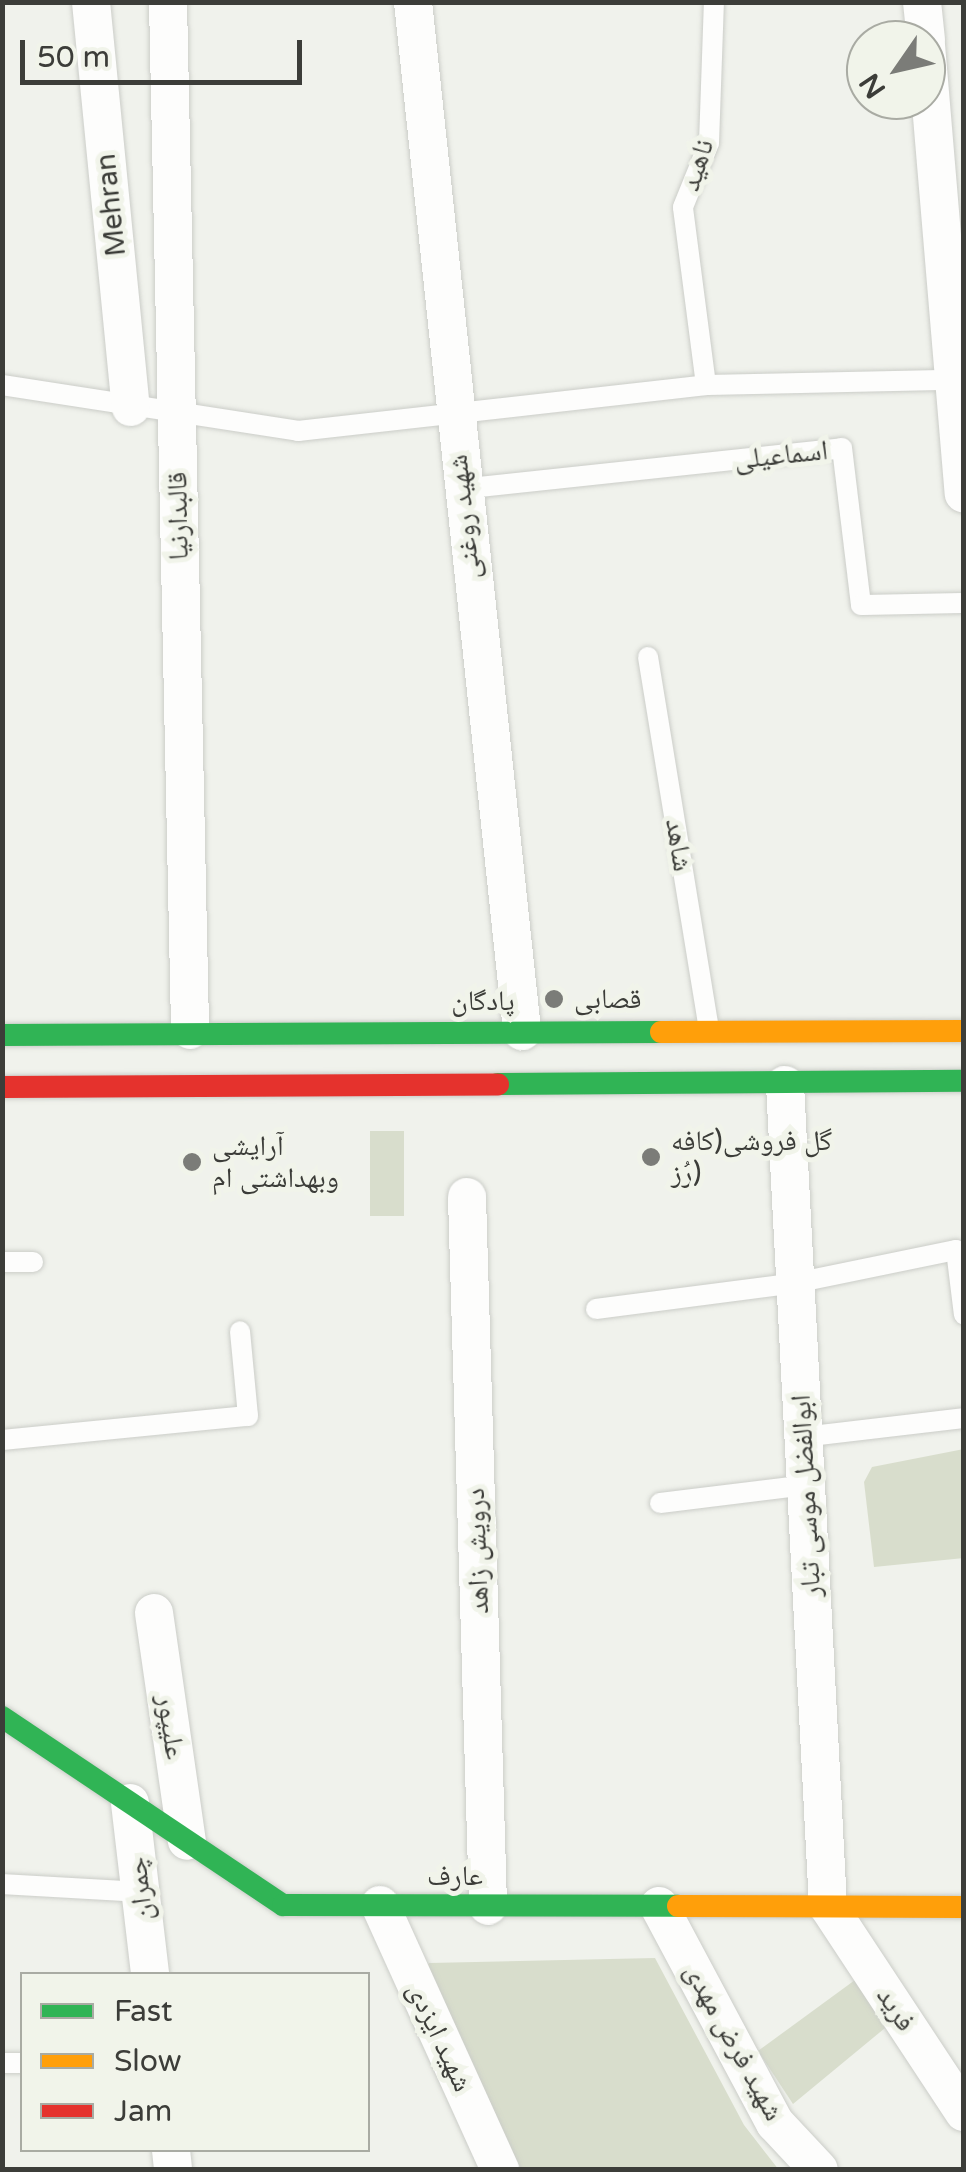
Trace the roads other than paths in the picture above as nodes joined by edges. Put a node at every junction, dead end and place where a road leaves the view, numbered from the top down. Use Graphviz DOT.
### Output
graph roads {
  1 [pos="91,2"];
  2 [pos="168,2"];
  3 [pos="413,2"];
  4 [pos="714,2"];
  5 [pos="932,120"];
  6 [pos="954,380"];
  7 [pos="2,385"];
  8 [pos="706,385"];
  9 [pos="131,407"];
  10 [pos="453,412"];
  11 [pos="175,415"];
  12 [pos="461,490"];
  13 [pos="964,493"];
  14 [pos="964,603"];
  15 [pos="648,658"];
  16 [pos="190,1030"];
  17 [pos="522,1031"];
  18 [pos="964,1031"];
  19 [pos="710,1032"];
  20 [pos="2,1035"];
  21 [pos="964,1080"];
  22 [pos="785,1085"];
  23 [pos="2,1087"];
  24 [pos="466,1196"];
  25 [pos="960,1250"];
  26 [pos="2,1262"];
  27 [pos="33,1262"];
  28 [pos="796,1282"];
  29 [pos="596,1308"];
  30 [pos="964,1315"];
  31 [pos="240,1331"];
  32 [pos="964,1418"];
  33 [pos="803,1437"];
  34 [pos="2,1440"];
  35 [pos="806,1485"];
  36 [pos="660,1503"];
  37 [pos="154,1613"];
  38 [pos="2,1718"];
  39 [pos="130,1802"];
  40 [pos="187,1841"];
  41 [pos="2,1884"];
  42 [pos="140,1892"];
  43 [pos="380,1905"];
  44 [pos="488,1906"];
  45 [pos="660,1906"];
  46 [pos="828,1906"];
  47 [pos="964,1906"];
  48 [pos="150,1972"];
  49 [pos="964,2112"];
  50 [pos="500,2170"];
  51 [pos="819,2170"];
  1 -- 9 [label="street, Mehran"];
  2 -- 11 [label="street, قالبدارنیا"];
  3 -- 10 [label="street, شهید روغنی"];
  4 -- 8 [label="lane, ناهید"];
  5 -- 6 [label="street"];
  6 -- 8 [label="lane"];
  6 -- 13 [label="street"];
  7 -- 9 [label="lane"];
  8 -- 10 [label="lane"];
  9 -- 11 [label="lane"];
  10 -- 11 [label="lane"];
  10 -- 12 [label="street, شهید روغنی"];
  11 -- 16 [label="street, قالبدارنیا"];
  12 -- 14 [label="lane, اسماعيلی"];
  12 -- 17 [label="street, شهید روغنی"];
  15 -- 19 [label="lane, شاهد"];
  16 -- 17 [label="main road, پادگان"];
  16 -- 20 [label="main road, پادگان"];
  17 -- 19 [label="main road, پادگان"];
  18 -- 19 [label="main road, پادگان"];
  21 -- 22 [label="main road"];
  22 -- 23 [label="main road"];
  22 -- 28 [label="street, ابوالفضل موسی تبار"];
  24 -- 44 [label="street, درویش زاهد"];
  25 -- 28 [label="lane"];
  25 -- 30 [label="lane"];
  26 -- 27 [label="lane"];
  28 -- 29 [label="lane"];
  28 -- 33 [label="street, ابوالفضل موسی تبار"];
  31 -- 34 [label="lane"];
  32 -- 33 [label="lane"];
  33 -- 35 [label="street, ابوالفضل موسی تبار"];
  35 -- 36 [label="lane"];
  35 -- 46 [label="street, ابوالفضل موسی تبار"];
  37 -- 40 [label="street, علیپور"];
  38 -- 39 [label="main road, عارف"];
  39 -- 40 [label="main road, عارف"];
  39 -- 42 [label="street, چمران"];
  40 -- 43 [label="main road, عارف"];
  41 -- 42 [label="lane"];
  42 -- 48 [label="street, چمران"];
  43 -- 44 [label="main road, عارف"];
  43 -- 50 [label="street, شهید ایزدی"];
  44 -- 45 [label="main road, عارف"];
  45 -- 46 [label="main road, عارف"];
  45 -- 51 [label="street, شهید فرض مهدی"];
  46 -- 47 [label="main road, عارف"];
  46 -- 49 [label="street, فرید"];
}
